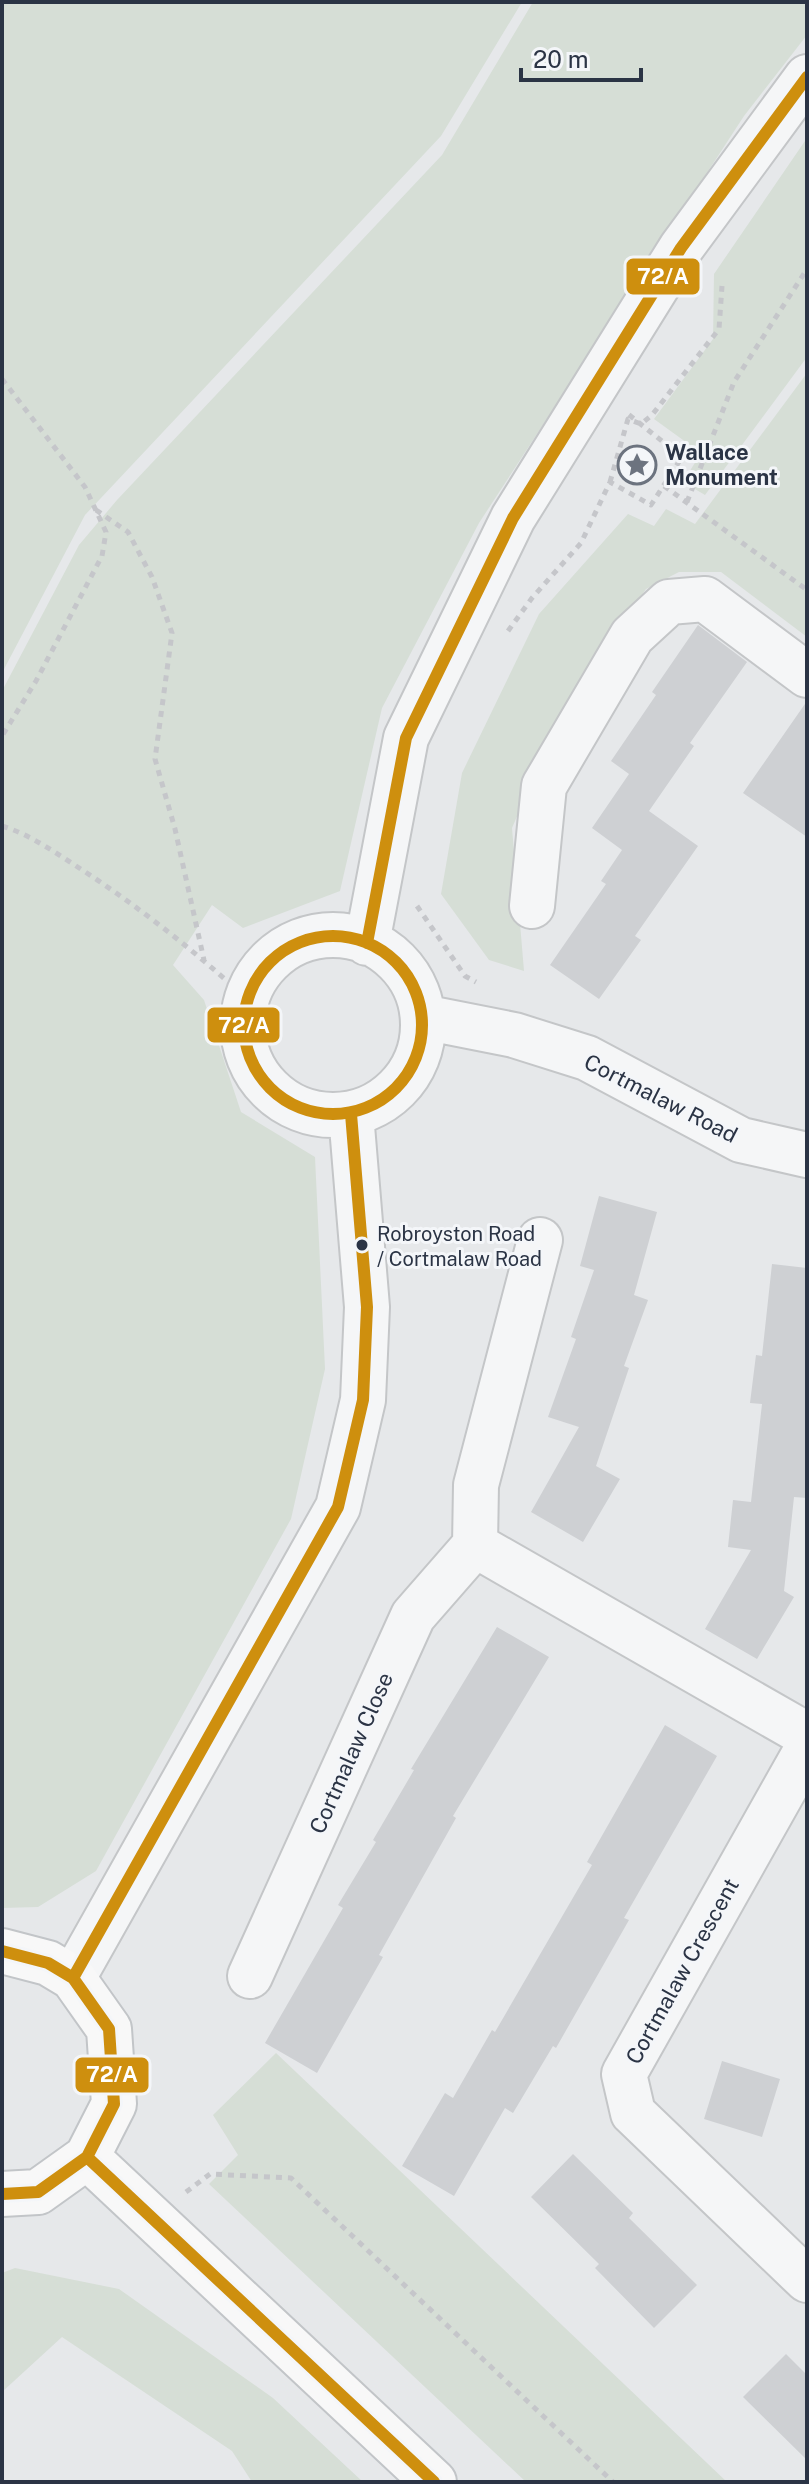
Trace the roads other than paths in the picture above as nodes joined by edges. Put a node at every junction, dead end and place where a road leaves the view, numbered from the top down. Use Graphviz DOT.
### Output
graph roads {
  1 [pos="807,77"];
  2 [pos="807,675"];
  3 [pos="532,906"];
  4 [pos="367,943"];
  5 [pos="423,1017"];
  6 [pos="351,1114"];
  7 [pos="807,1155"];
  8 [pos="540,1240"];
  9 [pos="475,1545"];
  10 [pos="807,1735"];
  11 [pos="807,1749"];
  12 [pos="2,1951"];
  13 [pos="250,1976"];
  14 [pos="73,1978"];
  15 [pos="87,2157"];
  16 [pos="2,2194"];
  17 [pos="807,2280"];
  18 [pos="434,2482"];
  1 -- 4 [label="street"];
  2 -- 3 [label="street"];
  4 -- 5 [label="street"];
  4 -- 6 [label="street"];
  5 -- 6 [label="street"];
  5 -- 7 [label="street, Cortmalaw Road"];
  6 -- 14 [label="street"];
  8 -- 9 [label="street"];
  9 -- 10 [label="street"];
  9 -- 13 [label="street, Cortmalaw Close"];
  11 -- 17 [label="street, Cortmalaw Crescent"];
  12 -- 14 [label="main road"];
  14 -- 15 [label="main road"];
  15 -- 16 [label="main road"];
  15 -- 18 [label="main road"];
}
